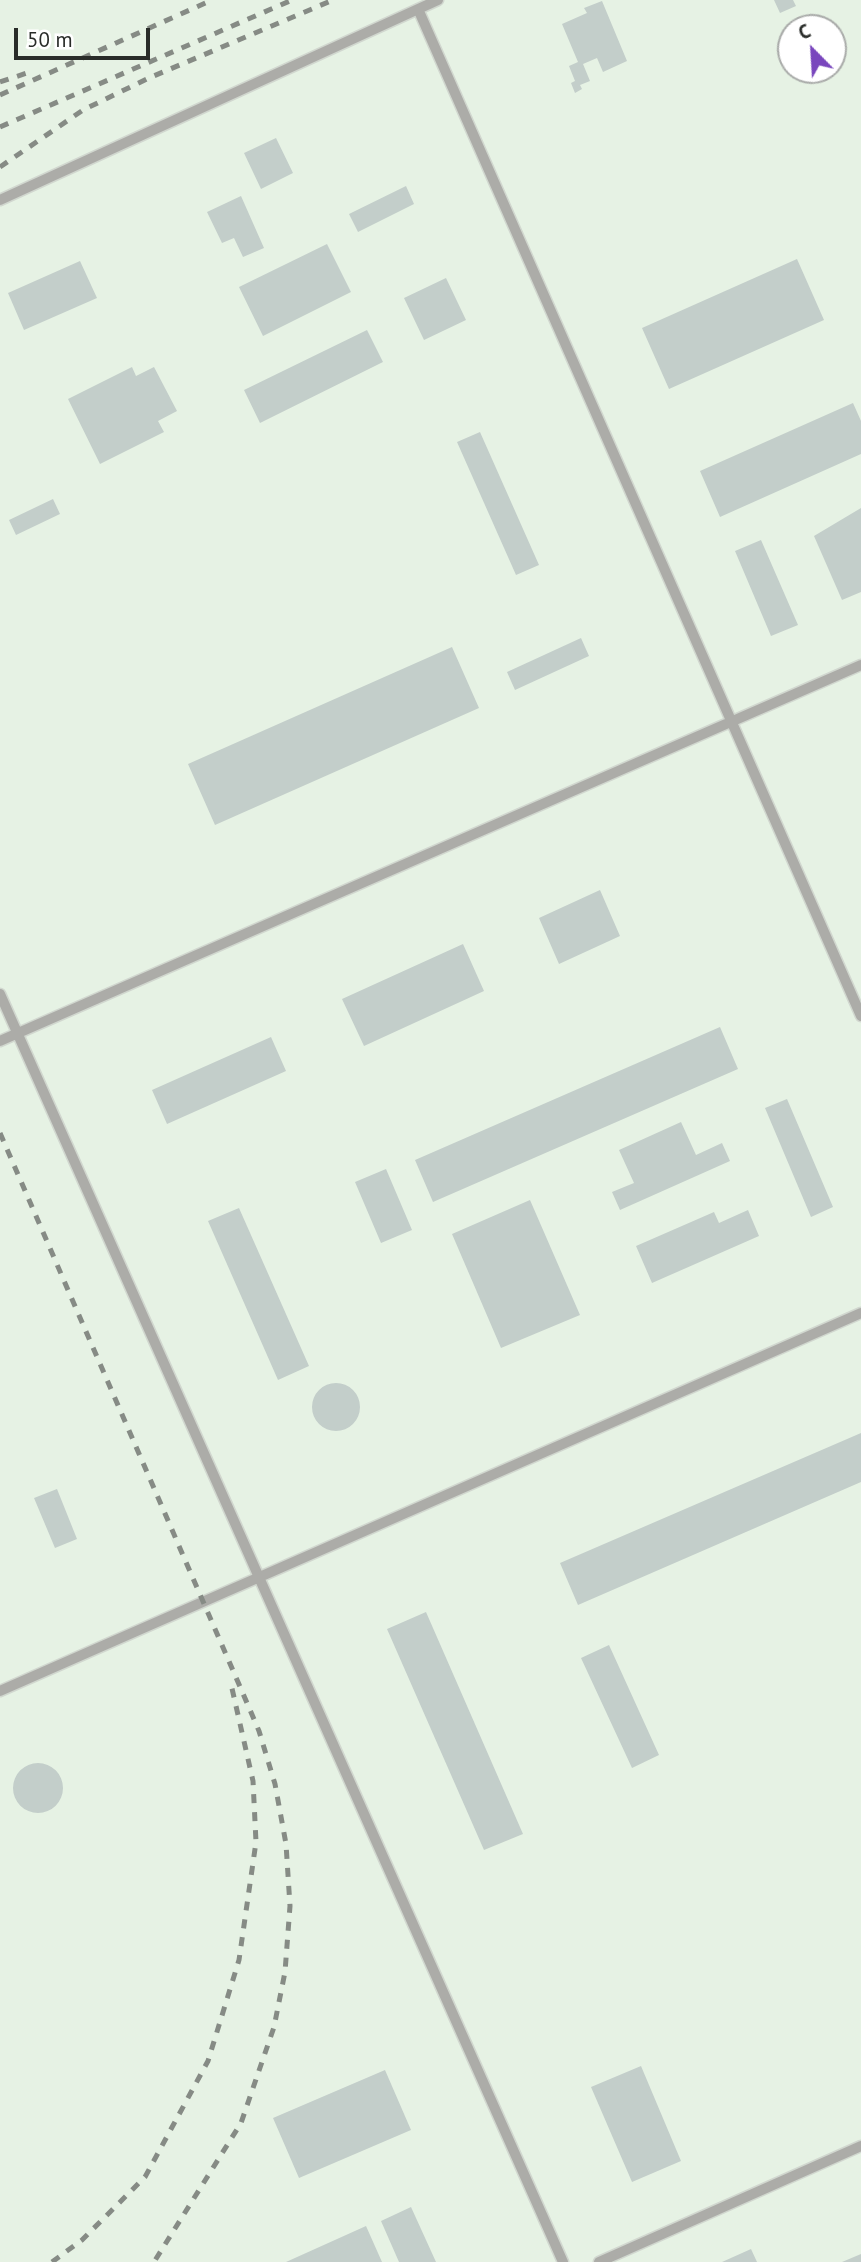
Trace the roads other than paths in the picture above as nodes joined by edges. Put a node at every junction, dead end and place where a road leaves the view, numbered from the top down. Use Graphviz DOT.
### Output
graph roads {
  1 [pos="438,0"];
  2 [pos="418,9"];
  3 [pos="0,200"];
  4 [pos="861,665"];
  5 [pos="730,722"];
  6 [pos="0,994"];
  7 [pos="861,1016"];
  8 [pos="18,1033"];
  9 [pos="0,1041"];
  10 [pos="861,1313"];
  11 [pos="259,1577"];
  12 [pos="0,1691"];
  13 [pos="861,2146"];
  14 [pos="563,2262"];
  15 [pos="599,2262"];
  1 -- 2 [label="lane"];
  2 -- 3 [label="lane"];
  2 -- 5 [label="lane"];
  4 -- 5 [label="lane"];
  5 -- 7 [label="lane"];
  5 -- 8 [label="lane"];
  6 -- 8 [label="lane"];
  8 -- 9 [label="lane"];
  8 -- 11 [label="lane"];
  10 -- 11 [label="lane"];
  11 -- 12 [label="lane"];
  11 -- 14 [label="lane"];
  13 -- 15 [label="lane"];
}
